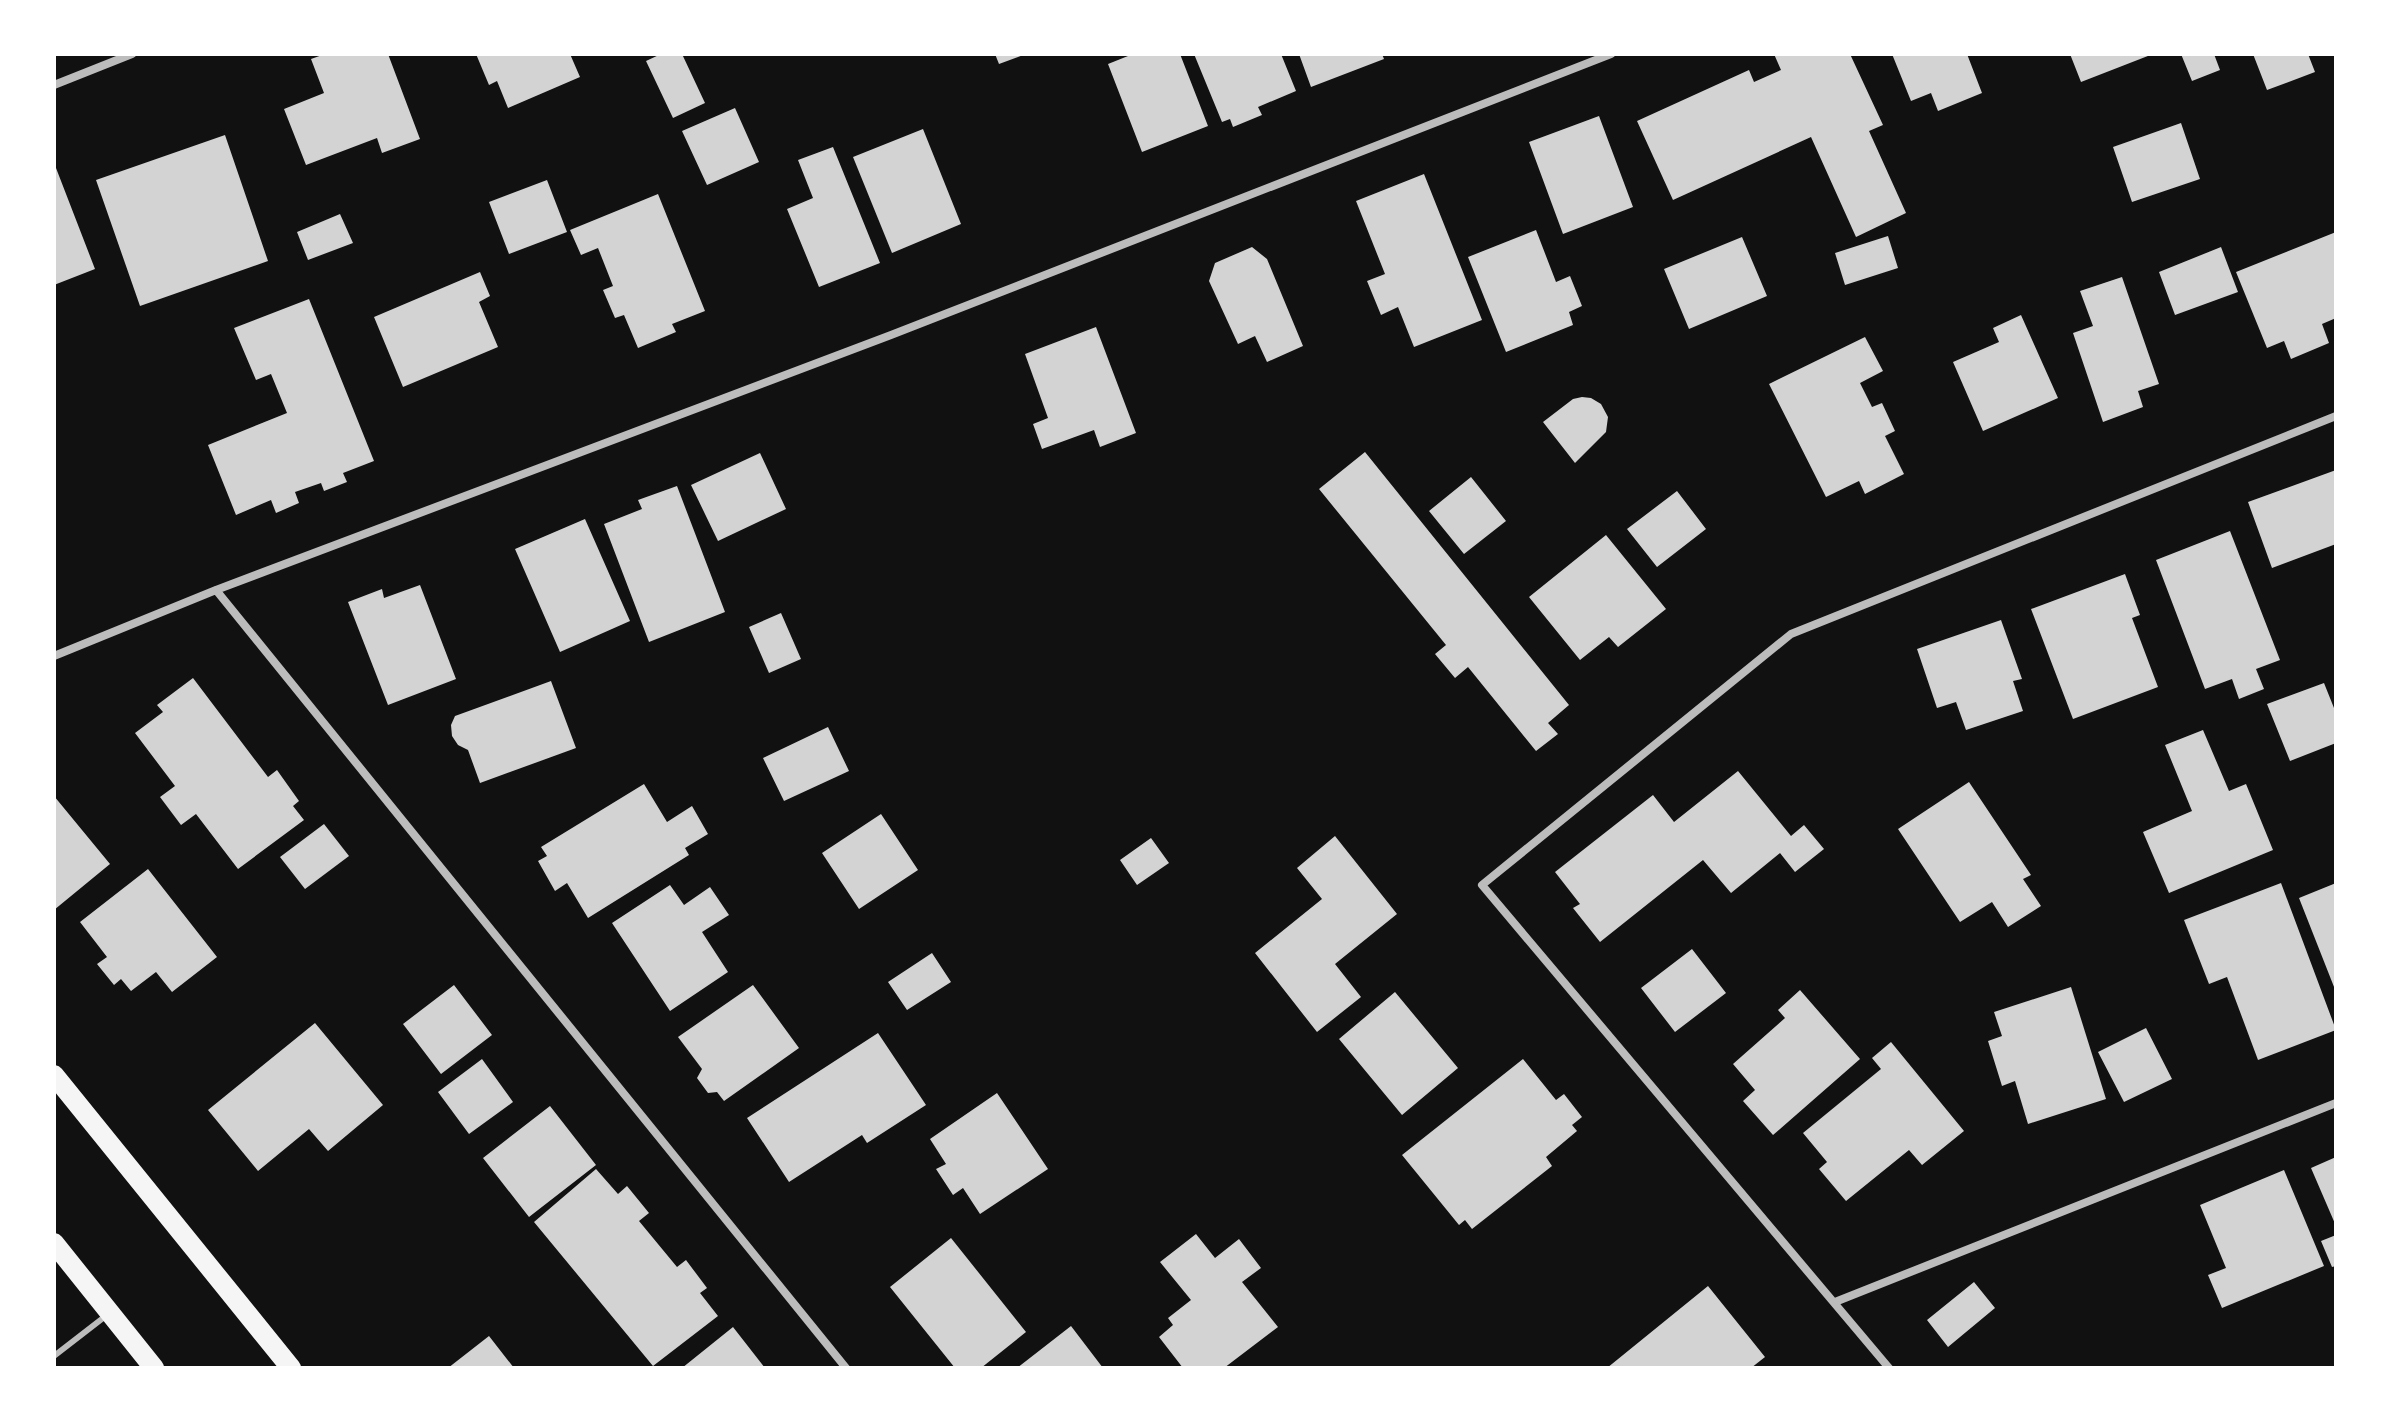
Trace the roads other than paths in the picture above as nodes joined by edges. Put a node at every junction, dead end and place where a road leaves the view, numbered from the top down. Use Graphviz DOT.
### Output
graph roads {
  1 [pos="132,54"];
  2 [pos="1611,54"];
  3 [pos="54,85"];
  4 [pos="2336,416"];
  5 [pos="216,590"];
  6 [pos="54,656"];
  7 [pos="54,1075"];
  8 [pos="2336,1103"];
  9 [pos="54,1243"];
  10 [pos="1835,1302"];
  11 [pos="110,1313"];
  12 [pos="54,1356"];
  13 [pos="154,1368"];
  14 [pos="291,1368"];
  15 [pos="846,1368"];
  16 [pos="1889,1368"];
  1 -- 3 [label="street"];
  2 -- 5 [label="street"];
  4 -- 10 [label="street"];
  5 -- 6 [label="street"];
  5 -- 15 [label="street"];
  7 -- 14 [label="main road"];
  8 -- 10 [label="street"];
  9 -- 11 [label="main road"];
  10 -- 16 [label="street"];
  11 -- 12 [label="lane"];
  11 -- 13 [label="main road"];
}
